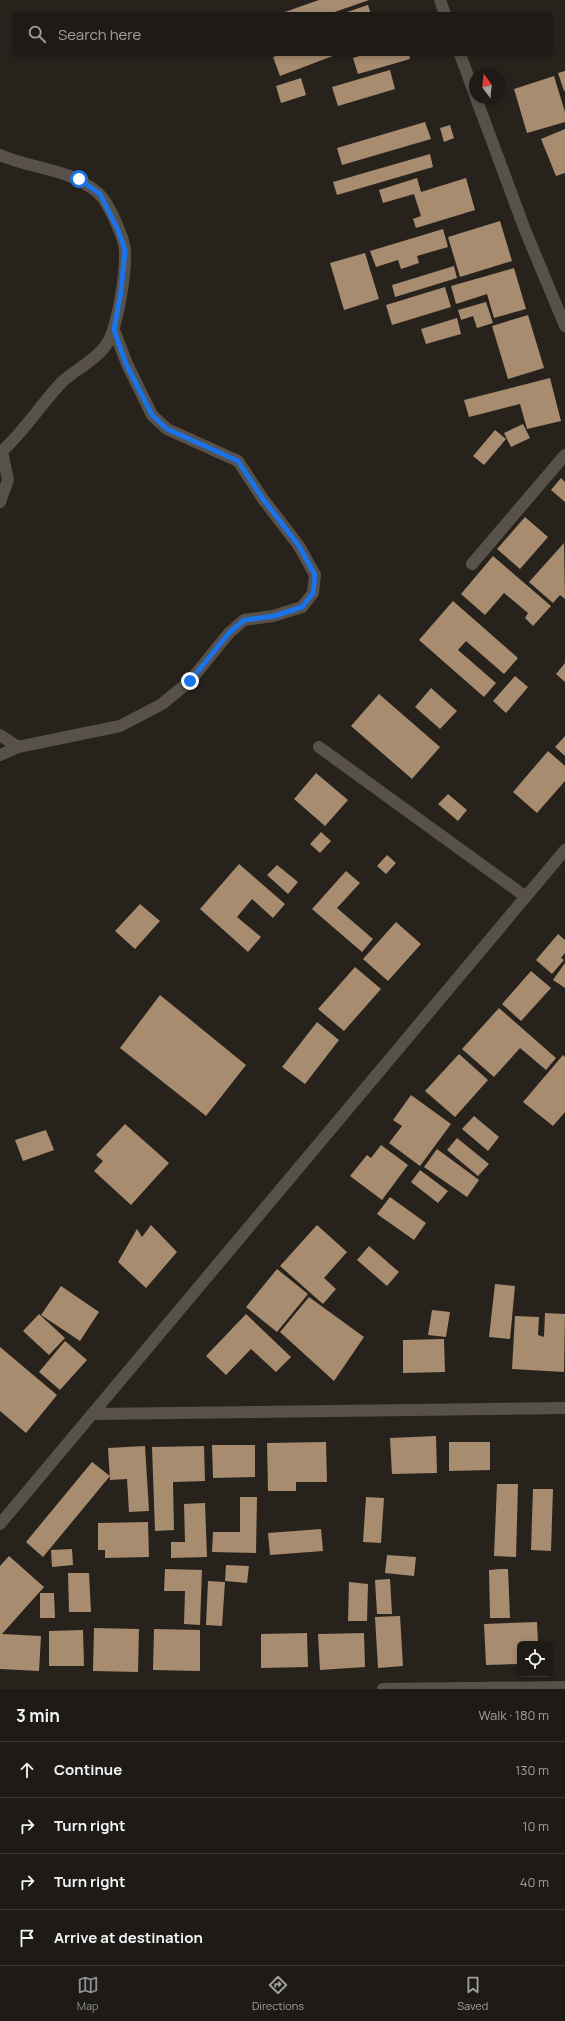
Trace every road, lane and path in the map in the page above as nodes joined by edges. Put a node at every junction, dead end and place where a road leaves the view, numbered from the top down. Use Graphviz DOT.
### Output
graph roads {
  1 [pos="440,0"];
  2 [pos="444,12"];
  3 [pos="461,56"];
  4 [pos="469,79"];
  5 [pos="478,104"];
  6 [pos="0,155"];
  7 [pos="565,326"];
  8 [pos="114,330"];
  9 [pos="1,452"];
  10 [pos="565,455"];
  11 [pos="0,502"];
  12 [pos="472,564"];
  13 [pos="0,735"];
  14 [pos="18,747"];
  15 [pos="319,747"];
  16 [pos="0,755"];
  17 [pos="565,850"];
  18 [pos="526,897"];
  19 [pos="565,1408"];
  20 [pos="93,1414"];
  21 [pos="0,1524"];
  22 [pos="565,1687"];
  23 [pos="383,1689"];
  24 [pos="409,1689"];
  1 -- 2 [label="street"];
  3 -- 4 [label="street"];
  5 -- 7 [label="street"];
  6 -- 8 [label="street"];
  8 -- 9 [label="street"];
  8 -- 14 [label="street"];
  9 -- 11 [label="street"];
  10 -- 12 [label="street"];
  13 -- 14 [label="street"];
  14 -- 16 [label="street"];
  15 -- 18 [label="street"];
  17 -- 18 [label="street"];
  18 -- 20 [label="street"];
  19 -- 20 [label="street"];
  20 -- 21 [label="street"];
  22 -- 24 [label="street"];
  23 -- 24 [label="street"];
}
